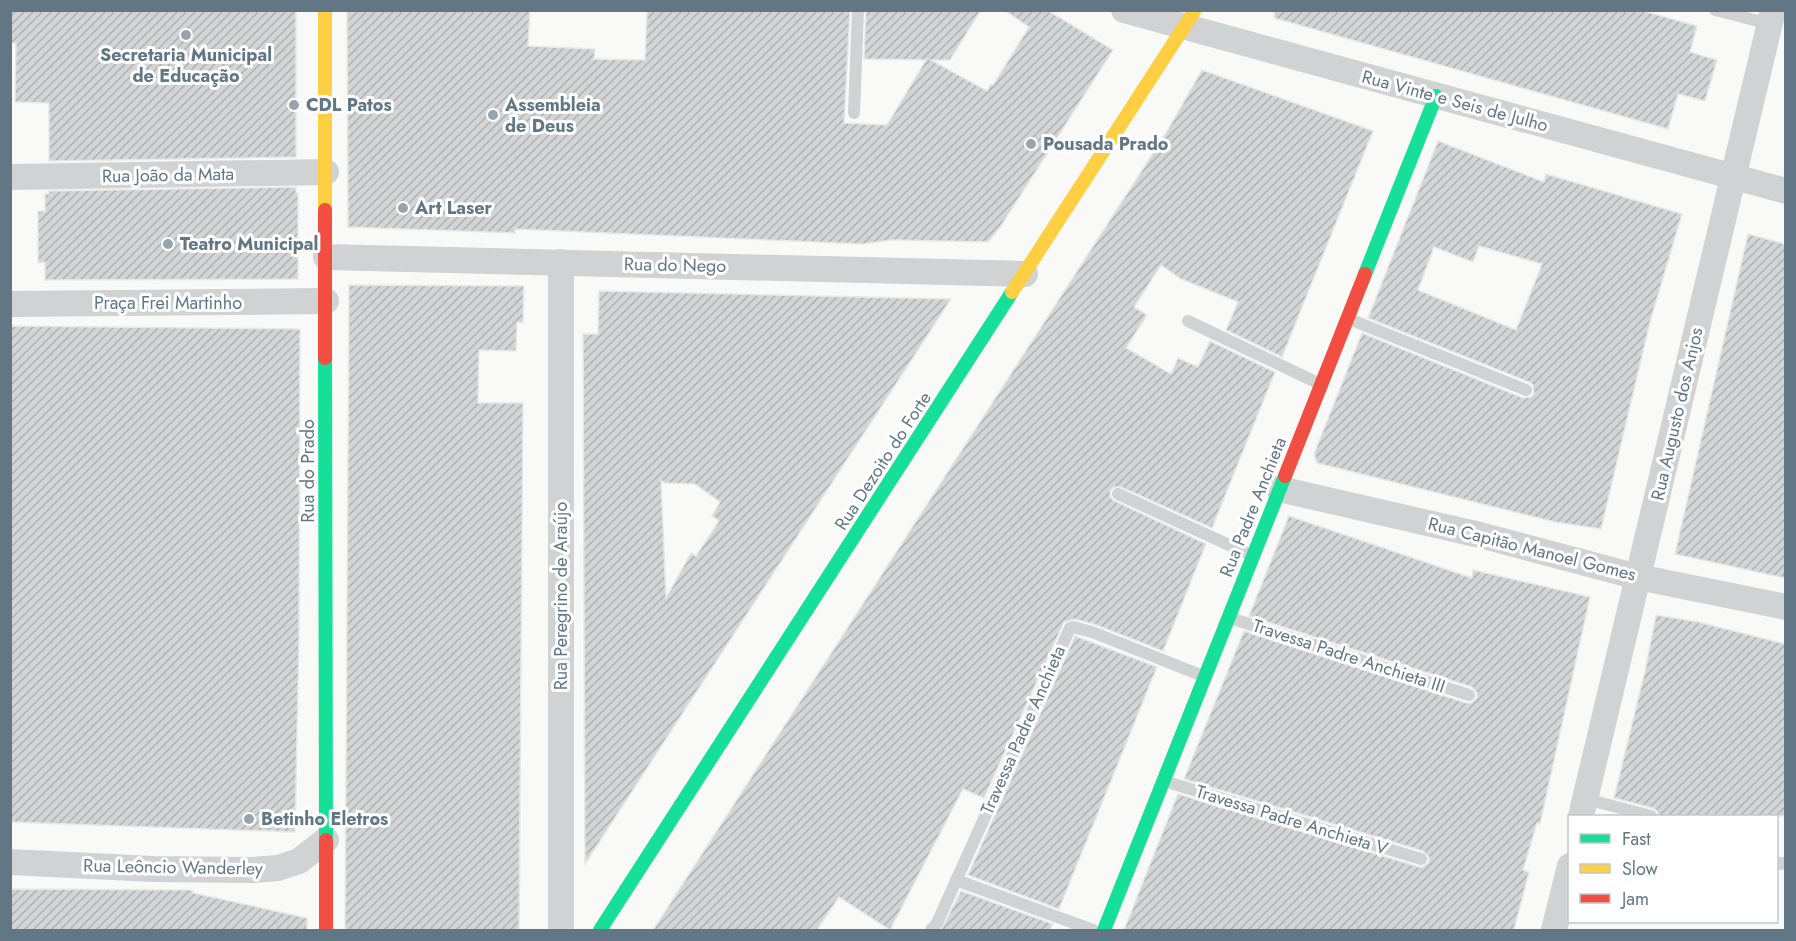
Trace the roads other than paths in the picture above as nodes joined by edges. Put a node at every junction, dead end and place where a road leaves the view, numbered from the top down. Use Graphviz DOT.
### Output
graph roads {
  1 [pos="326,10"];
  2 [pos="858,10"];
  3 [pos="1124,10"];
  4 [pos="1715,10"];
  5 [pos="1771,17"];
  6 [pos="1189,19"];
  7 [pos="1436,96"];
  8 [pos="854,113"];
  9 [pos="326,172"];
  10 [pos="1734,176"];
  11 [pos="10,177"];
  12 [pos="1785,191"];
  13 [pos="326,256"];
  14 [pos="561,262"];
  15 [pos="1025,274"];
  16 [pos="326,301"];
  17 [pos="10,304"];
  18 [pos="1347,318"];
  19 [pos="1188,321"];
  20 [pos="1321,385"];
  21 [pos="1526,390"];
  22 [pos="1279,489"];
  23 [pos="1118,494"];
  24 [pos="1253,556"];
  25 [pos="1638,577"];
  26 [pos="1785,607"];
  27 [pos="1228,617"];
  28 [pos="1204,677"];
  29 [pos="1469,695"];
  30 [pos="1163,780"];
  31 [pos="1583,808"];
  32 [pos="1642,815"];
  33 [pos="326,840"];
  34 [pos="1421,859"];
  35 [pos="10,862"];
  36 [pos="1568,870"];
  37 [pos="956,880"];
  38 [pos="326,930"];
  39 [pos="561,930"];
  40 [pos="600,930"];
  41 [pos="931,930"];
  42 [pos="1093,930"];
  43 [pos="1104,930"];
  44 [pos="1554,930"];
  1 -- 9 [label="main road, Rua do Prado"];
  2 -- 8 [label="lane"];
  3 -- 6 [label="street, Rua Vinte e Seis de Julho"];
  4 -- 5 [label="lane"];
  5 -- 10 [label="street, Rua Augusto dos Anjos"];
  6 -- 7 [label="street, Rua Vinte e Seis de Julho"];
  6 -- 15 [label="main road, Rua Dezoito do Forte"];
  7 -- 10 [label="street, Rua Vinte e Seis de Julho"];
  7 -- 18 [label="main road, Rua Padre Anchieta"];
  9 -- 11 [label="street, Rua João da Mata"];
  9 -- 13 [label="main road, Rua do Prado"];
  10 -- 12 [label="street, Rua Vinte e Seis de Julho"];
  10 -- 25 [label="street, Rua Augusto dos Anjos"];
  13 -- 14 [label="street, Rua do Nego"];
  13 -- 16 [label="main road, Rua do Prado"];
  14 -- 15 [label="street, Rua do Nego"];
  14 -- 39 [label="street, Rua Peregrino de Araújo"];
  15 -- 40 [label="main road, Rua Dezoito do Forte"];
  16 -- 17 [label="street, Praça Frei Martinho"];
  16 -- 33 [label="main road, Rua do Prado"];
  18 -- 20 [label="main road, Rua Padre Anchieta"];
  18 -- 21 [label="lane"];
  19 -- 20 [label="lane"];
  20 -- 22 [label="main road, Rua Padre Anchieta"];
  22 -- 24 [label="main road, Rua Padre Anchieta"];
  22 -- 25 [label="street, Rua Capitão Manoel Gomes"];
  23 -- 24 [label="lane"];
  24 -- 27 [label="main road, Rua Padre Anchieta"];
  25 -- 26 [label="street, Rua Capitão Manoel Gomes"];
  25 -- 31 [label="street, Rua Augusto dos Anjos"];
  27 -- 28 [label="main road, Rua Padre Anchieta"];
  27 -- 29 [label="lane, Travessa Padre Anchieta III"];
  28 -- 30 [label="main road, Rua Padre Anchieta"];
  28 -- 37 [label="lane, Travessa Padre Anchieta"];
  30 -- 34 [label="lane, Travessa Padre Anchieta V"];
  30 -- 43 [label="main road, Rua Padre Anchieta"];
  31 -- 32 [label="lane"];
  33 -- 35 [label="street, Rua Leôncio Wanderley"];
  33 -- 38 [label="main road, Rua do Prado"];
  36 -- 44 [label="street"];
  37 -- 41 [label="lane, Travessa Padre Anchieta"];
  37 -- 42 [label="lane"];
}
